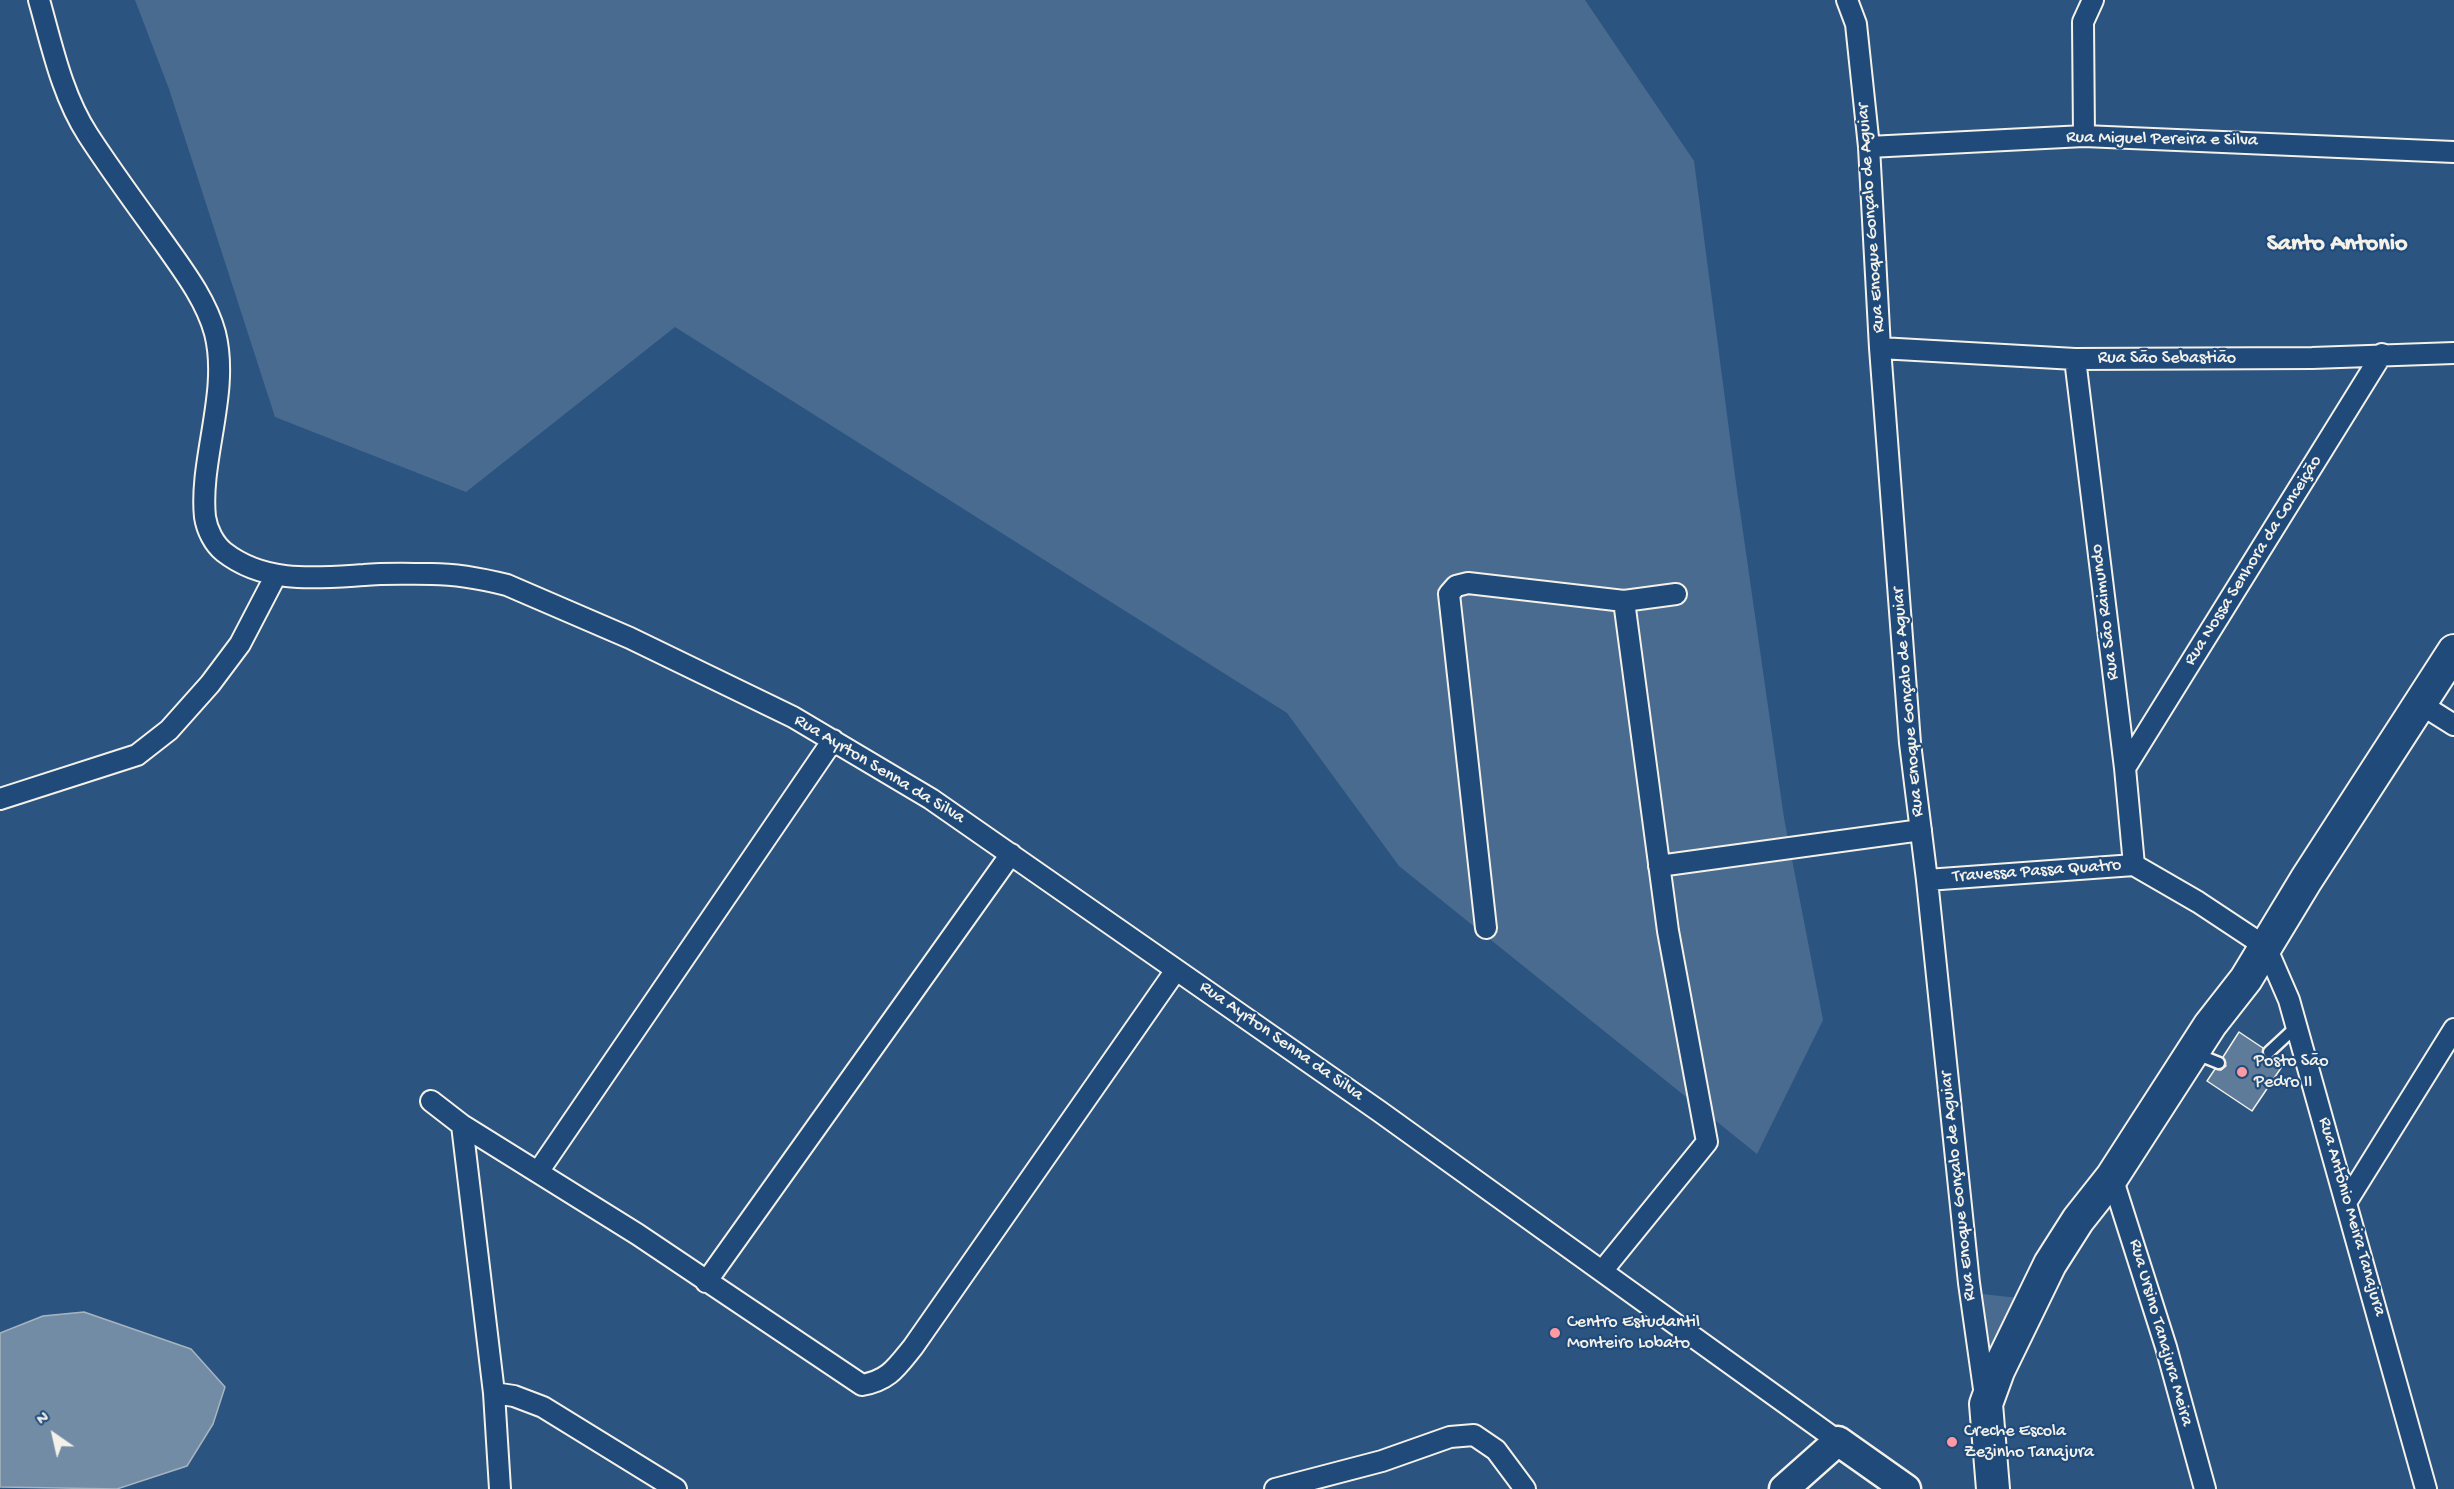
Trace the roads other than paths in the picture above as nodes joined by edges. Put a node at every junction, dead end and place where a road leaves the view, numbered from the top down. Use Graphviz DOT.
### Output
graph roads {
  1 [pos="39,0"];
  2 [pos="1847,0"];
  3 [pos="2093,0"];
  4 [pos="2084,136"];
  5 [pos="1869,147"];
  6 [pos="2454,152"];
  7 [pos="1880,348"];
  8 [pos="2454,353"];
  9 [pos="2382,354"];
  10 [pos="2076,359"];
  11 [pos="276,575"];
  12 [pos="1676,594"];
  13 [pos="1624,601"];
  14 [pos="2454,651"];
  15 [pos="2419,703"];
  16 [pos="2454,725"];
  17 [pos="833,740"];
  18 [pos="2125,768"];
  19 [pos="0,799"];
  20 [pos="1921,830"];
  21 [pos="1011,854"];
  22 [pos="2134,865"];
  23 [pos="1659,866"];
  24 [pos="1927,880"];
  25 [pos="1486,928"];
  26 [pos="2266,947"];
  27 [pos="1176,970"];
  28 [pos="2297,1026"];
  29 [pos="2454,1029"];
  30 [pos="2269,1052"];
  31 [pos="2447,1054"];
  32 [pos="431,1101"];
  33 [pos="462,1125"];
  34 [pos="538,1172"];
  35 [pos="2112,1177"];
  36 [pos="2347,1201"];
  37 [pos="1603,1270"];
  38 [pos="706,1282"];
  39 [pos="495,1393"];
  40 [pos="1986,1404"];
  41 [pos="1838,1441"];
  42 [pos="500,1489"];
  43 [pos="676,1489"];
  44 [pos="1275,1489"];
  45 [pos="1525,1489"];
  46 [pos="1784,1489"];
  47 [pos="1906,1489"];
  48 [pos="1993,1489"];
  49 [pos="2205,1489"];
  50 [pos="2426,1489"];
  1 -- 11 [label="street, Rua Ayrton Senna da Silva"];
  2 -- 5 [label="street, Rua Enoque Gonçalo de Aguiar"];
  3 -- 4 [label="street"];
  4 -- 5 [label="street, Rua Miguel Pereira e Silva"];
  4 -- 6 [label="street, Rua Miguel Pereira e Silva"];
  5 -- 7 [label="street, Rua Enoque Gonçalo de Aguiar"];
  7 -- 10 [label="street, Rua São Sebastião"];
  7 -- 20 [label="street, Rua Enoque Gonçalo de Aguiar"];
  8 -- 9 [label="street, Rua São Sebastião"];
  9 -- 10 [label="street, Rua São Sebastião"];
  9 -- 18 [label="street, Rua Nossa Senhora da Conceição"];
  10 -- 18 [label="street, Rua São Raimundo"];
  11 -- 17 [label="street, Rua Ayrton Senna da Silva"];
  11 -- 19 [label="street"];
  12 -- 13 [label="street"];
  13 -- 23 [label="street"];
  13 -- 25 [label="street"];
  14 -- 15 [label="main road"];
  15 -- 16 [label="street"];
  15 -- 26 [label="main road"];
  17 -- 21 [label="street, Rua Ayrton Senna da Silva"];
  17 -- 34 [label="street"];
  18 -- 22 [label="street, Rua São Raimundo"];
  20 -- 23 [label="street"];
  20 -- 24 [label="street, Rua Enoque Gonçalo de Aguiar"];
  21 -- 27 [label="street, Rua Ayrton Senna da Silva"];
  21 -- 38 [label="street"];
  22 -- 24 [label="street, Travessa Passa Quatro"];
  22 -- 26 [label="street, Travessa Passa Quatro"];
  23 -- 37 [label="street"];
  24 -- 40 [label="street, Rua Enoque Gonçalo de Aguiar"];
  26 -- 28 [label="street, Rua Antônio Meira Tanajura"];
  26 -- 35 [label="main road"];
  27 -- 37 [label="street, Rua Ayrton Senna da Silva"];
  27 -- 38 [label="street"];
  28 -- 30 [label="lane"];
  28 -- 36 [label="street, Rua Antônio Meira Tanajura"];
  29 -- 31 [label="street"];
  31 -- 36 [label="street"];
  32 -- 33 [label="street"];
  33 -- 34 [label="street"];
  33 -- 39 [label="street"];
  34 -- 38 [label="street"];
  35 -- 40 [label="main road"];
  35 -- 49 [label="street, Rua Ursino Tanajura Meira"];
  36 -- 50 [label="street, Rua Antônio Meira Tanajura"];
  37 -- 41 [label="street, Rua Ayrton Senna da Silva"];
  39 -- 42 [label="street"];
  39 -- 43 [label="street"];
  40 -- 48 [label="main road"];
  41 -- 46 [label="street"];
  41 -- 47 [label="street, Rua Ayrton Senna da Silva"];
  44 -- 45 [label="street"];
}
